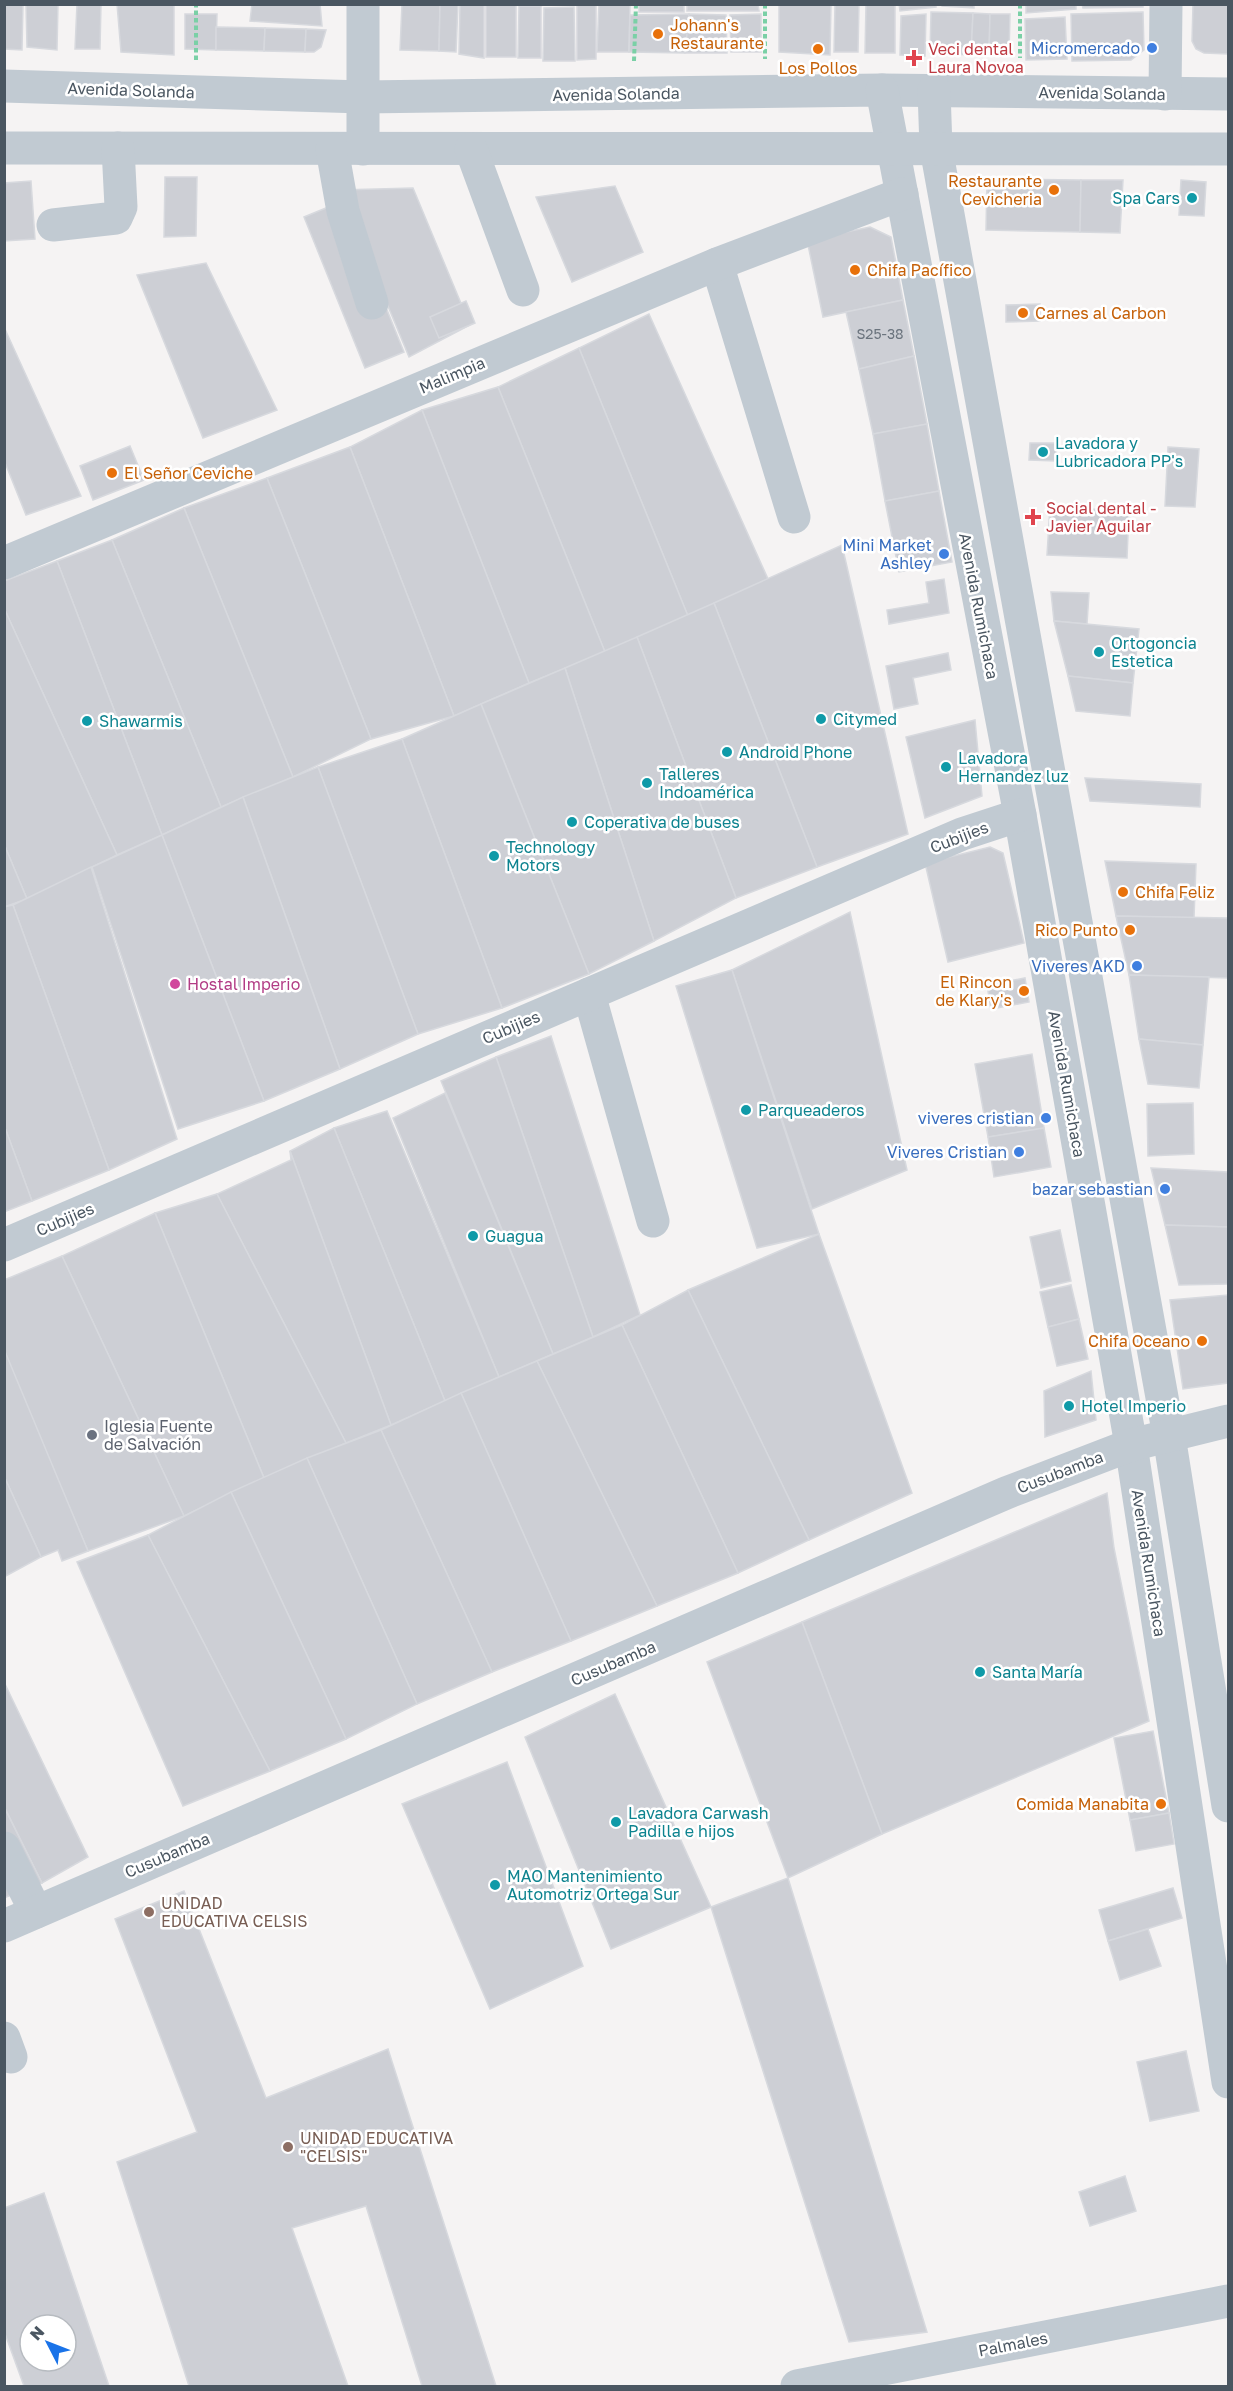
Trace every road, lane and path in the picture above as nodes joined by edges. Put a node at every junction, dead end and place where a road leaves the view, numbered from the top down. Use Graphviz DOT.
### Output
graph roads {
  1 [pos="196,4"];
  2 [pos="363,4"];
  3 [pos="636,4"];
  4 [pos="765,4"];
  5 [pos="1020,4"];
  6 [pos="1166,4"];
  7 [pos="196,60"];
  8 [pos="634,66"];
  9 [pos="765,66"];
  10 [pos="1020,66"];
  11 [pos="4,86"];
  12 [pos="882,90"];
  13 [pos="934,90"];
  14 [pos="1165,94"];
  15 [pos="1228,94"];
  16 [pos="363,98"];
  17 [pos="4,148"];
  18 [pos="118,148"];
  19 [pos="893,148"];
  20 [pos="936,148"];
  21 [pos="347,149"];
  22 [pos="471,149"];
  23 [pos="1228,149"];
  24 [pos="902,194"];
  25 [pos="53,225"];
  26 [pos="717,264"];
  27 [pos="523,290"];
  28 [pos="372,303"];
  29 [pos="794,517"];
  30 [pos="4,563"];
  31 [pos="1020,815"];
  32 [pos="589,994"];
  33 [pos="653,1221"];
  34 [pos="4,1245"];
  35 [pos="1228,1421"];
  36 [pos="1169,1436"];
  37 [pos="1131,1445"];
  38 [pos="1228,1801"];
  39 [pos="1185,1807"];
  40 [pos="4,1848"];
  41 [pos="36,1912"];
  42 [pos="4,1926"];
  43 [pos="1223,2006"];
  44 [pos="1228,2082"];
  45 [pos="1228,2301"];
  46 [pos="797,2386"];
  1 -- 7 [label="path"];
  2 -- 16 [label="street"];
  3 -- 8 [label="path"];
  4 -- 9 [label="path"];
  5 -- 10 [label="path"];
  6 -- 14 [label="street"];
  11 -- 16 [label="street, Avenida Solanda"];
  12 -- 13 [label="street, Avenida Solanda"];
  12 -- 16 [label="street, Avenida Solanda"];
  12 -- 19 [label="street, Avenida Rumichaca"];
  13 -- 14 [label="street, Avenida Solanda"];
  13 -- 20 [label="street"];
  14 -- 15 [label="street, Avenida Solanda"];
  16 -- 21 [label="street"];
  17 -- 18 [label="street"];
  18 -- 21 [label="street"];
  18 -- 25 [label="street"];
  19 -- 20 [label="street"];
  19 -- 22 [label="street"];
  19 -- 24 [label="street, Avenida Rumichaca"];
  20 -- 23 [label="street"];
  20 -- 36 [label="street"];
  21 -- 22 [label="street"];
  21 -- 28 [label="street"];
  22 -- 27 [label="street"];
  24 -- 26 [label="street, Malimpia"];
  24 -- 31 [label="street, Avenida Rumichaca"];
  26 -- 29 [label="street"];
  26 -- 30 [label="street, Malimpia"];
  31 -- 32 [label="street, Cubijies"];
  31 -- 37 [label="street, Avenida Rumichaca"];
  32 -- 33 [label="street"];
  32 -- 34 [label="street, Cubijies"];
  35 -- 36 [label="street, Cusubamba"];
  36 -- 37 [label="street, Cusubamba"];
  36 -- 38 [label="street"];
  37 -- 39 [label="street, Avenida Rumichaca"];
  37 -- 41 [label="street, Cusubamba"];
  38 -- 39 [label="street"];
  39 -- 43 [label="street, Avenida Rumichaca"];
  40 -- 41 [label="street"];
  41 -- 42 [label="street, Cusubamba"];
  43 -- 44 [label="street, Avenida Rumichaca"];
  45 -- 46 [label="street, Palmales"];
}
